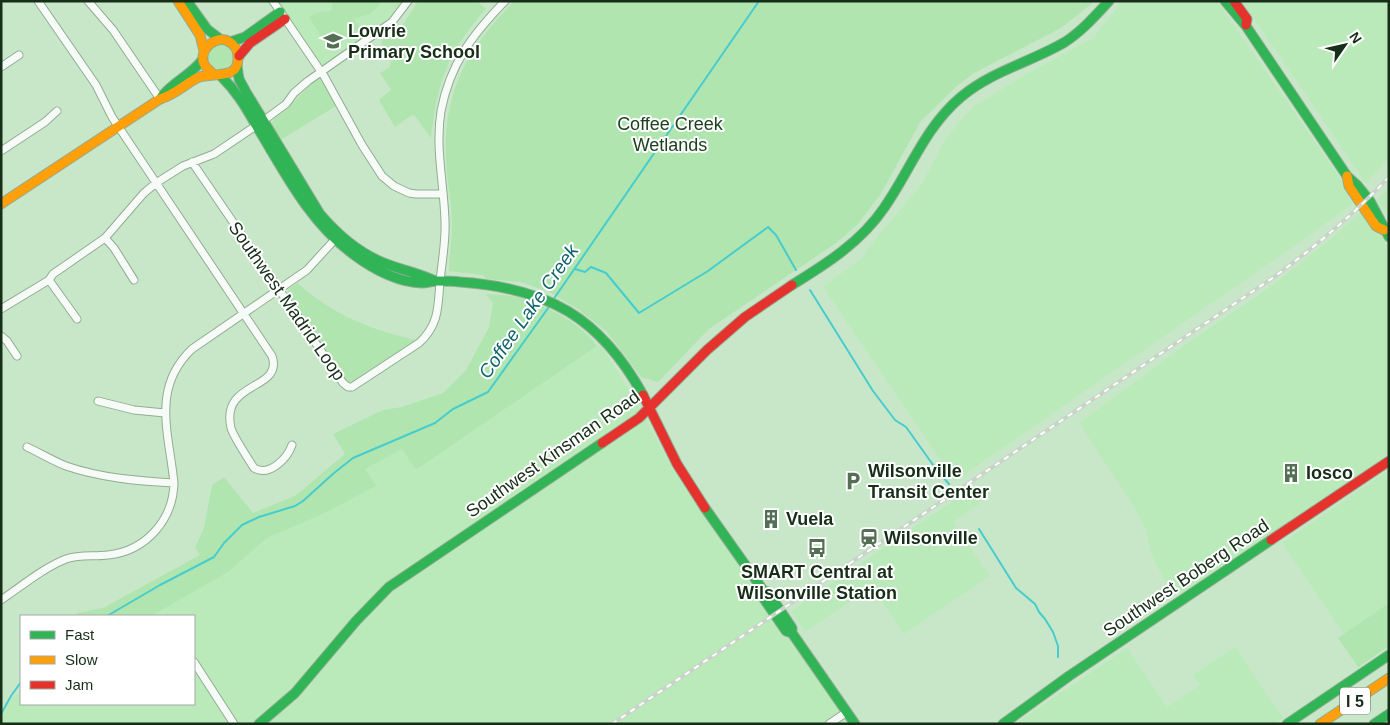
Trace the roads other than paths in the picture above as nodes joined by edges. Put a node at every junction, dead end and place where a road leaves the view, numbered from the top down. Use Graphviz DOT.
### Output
graph roads {
  1 [pos="38,1"];
  2 [pos="88,1"];
  3 [pos="178,1"];
  4 [pos="188,1"];
  5 [pos="273,1"];
  6 [pos="408,1"];
  7 [pos="505,1"];
  8 [pos="1109,1"];
  9 [pos="1225,1"];
  10 [pos="1234,1"];
  11 [pos="283,16"];
  12 [pos="1246,26"];
  13 [pos="225,41"];
  14 [pos="19,55"];
  15 [pos="203,55"];
  16 [pos="238,61"];
  17 [pos="1,67"];
  18 [pos="322,72"];
  19 [pos="216,74"];
  20 [pos="160,99"];
  21 [pos="57,112"];
  22 [pos="260,123"];
  23 [pos="118,126"];
  24 [pos="1,151"];
  25 [pos="192,162"];
  26 [pos="156,183"];
  27 [pos="442,194"];
  28 [pos="1,204"];
  29 [pos="1386,233"];
  30 [pos="105,238"];
  31 [pos="337,238"];
  32 [pos="49,280"];
  33 [pos="134,280"];
  34 [pos="438,281"];
  35 [pos="278,290"];
  36 [pos="1,309"];
  37 [pos="243,313"];
  38 [pos="77,319"];
  39 [pos="1,336"];
  40 [pos="17,356"];
  41 [pos="98,401"];
  42 [pos="649,409"];
  43 [pos="165,412"];
  44 [pos="292,446"];
  45 [pos="27,447"];
  46 [pos="1389,461"];
  47 [pos="174,483"];
  48 [pos="1,600"];
  49 [pos="1389,655"];
  50 [pos="195,664"];
  51 [pos="1389,678"];
  52 [pos="847,712"];
  53 [pos="1389,714"];
  54 [pos="234,724"];
  55 [pos="259,724"];
  56 [pos="829,724"];
  57 [pos="855,724"];
  58 [pos="1003,724"];
  59 [pos="1287,724"];
  60 [pos="1320,724"];
  61 [pos="1374,724"];
  1 -- 23 [label="street"];
  2 -- 20 [label="street"];
  3 -- 15 [label="main road"];
  4 -- 13 [label="main road"];
  5 -- 11 [label="street"];
  6 -- 18 [label="street"];
  7 -- 27 [label="street"];
  8 -- 42 [label="main road, Southwest Kinsman Road"];
  9 -- 12 [label="main road"];
  10 -- 12 [label="main road"];
  11 -- 13 [label="main road"];
  11 -- 16 [label="main road"];
  11 -- 18 [label="street"];
  12 -- 29 [label="main road"];
  13 -- 15 [label="main road"];
  13 -- 16 [label="main road"];
  14 -- 17 [label="street"];
  15 -- 19 [label="main road"];
  15 -- 20 [label="main road"];
  16 -- 19 [label="main road"];
  16 -- 22 [label="main road"];
  18 -- 22 [label="street"];
  18 -- 27 [label="street"];
  19 -- 20 [label="main road"];
  19 -- 22 [label="main road"];
  20 -- 23 [label="main road"];
  21 -- 24 [label="street"];
  22 -- 25 [label="street"];
  22 -- 31 [label="main road"];
  23 -- 26 [label="street"];
  23 -- 28 [label="main road"];
  25 -- 26 [label="street"];
  25 -- 35 [label="street, Southwest Madrid Loop"];
  26 -- 30 [label="street"];
  26 -- 37 [label="street"];
  27 -- 34 [label="street"];
  30 -- 32 [label="street"];
  30 -- 33 [label="street"];
  31 -- 34 [label="main road"];
  31 -- 35 [label="street"];
  32 -- 36 [label="street"];
  32 -- 38 [label="street"];
  34 -- 35 [label="street, Southwest Madrid Loop"];
  34 -- 42 [label="main road"];
  35 -- 37 [label="street"];
  37 -- 43 [label="street"];
  37 -- 44 [label="street"];
  39 -- 40 [label="street"];
  41 -- 43 [label="street"];
  42 -- 52 [label="main road"];
  42 -- 55 [label="main road, Southwest Kinsman Road"];
  43 -- 47 [label="street"];
  45 -- 47 [label="street"];
  46 -- 58 [label="main road, Southwest Boberg Road"];
  47 -- 48 [label="street"];
  49 -- 59 [label="main road"];
  50 -- 54 [label="street"];
  51 -- 60 [label="main road, I 5"];
  52 -- 56 [label="street"];
  52 -- 57 [label="main road"];
  53 -- 61 [label="main road, I 5"];
}
